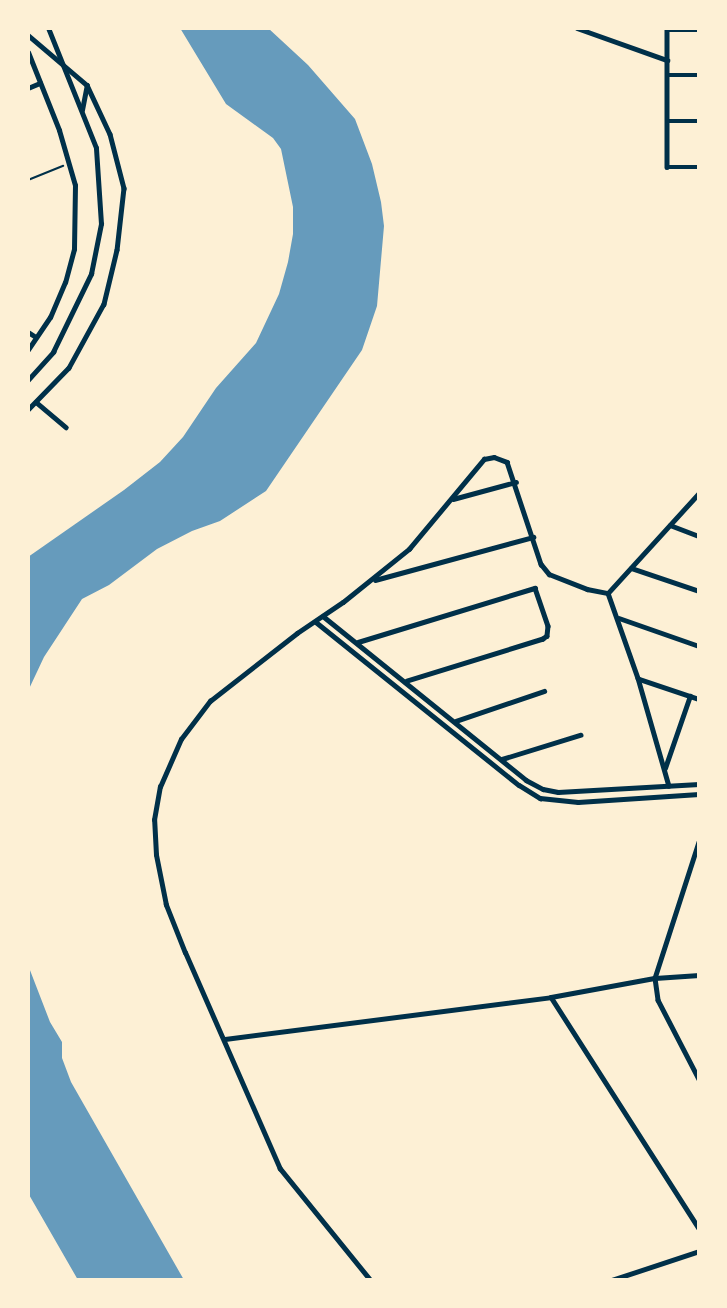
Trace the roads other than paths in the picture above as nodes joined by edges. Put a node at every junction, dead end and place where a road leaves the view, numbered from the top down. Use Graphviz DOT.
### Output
graph roads {
  1 [pos="48,28"];
  2 [pos="577,28"];
  3 [pos="603,28"];
  4 [pos="667,29"];
  5 [pos="699,30"];
  6 [pos="28,35"];
  7 [pos="600,36"];
  8 [pos="28,52"];
  9 [pos="667,60"];
  10 [pos="63,62"];
  11 [pos="667,75"];
  12 [pos="699,75"];
  13 [pos="40,83"];
  14 [pos="87,85"];
  15 [pos="28,88"];
  16 [pos="82,111"];
  17 [pos="667,121"];
  18 [pos="699,121"];
  19 [pos="699,167"];
  20 [pos="28,332"];
  21 [pos="36,337"];
  22 [pos="28,350"];
  23 [pos="28,380"];
  24 [pos="36,402"];
  25 [pos="28,410"];
  26 [pos="66,427"];
  27 [pos="516,482"];
  28 [pos="699,493"];
  29 [pos="453,499"];
  30 [pos="670,525"];
  31 [pos="699,536"];
  32 [pos="533,537"];
  33 [pos="631,568"];
  34 [pos="370,581"];
  35 [pos="699,591"];
  36 [pos="608,593"];
  37 [pos="323,616"];
  38 [pos="619,618"];
  39 [pos="316,622"];
  40 [pos="358,642"];
  41 [pos="699,646"];
  42 [pos="638,678"];
  43 [pos="407,681"];
  44 [pos="544,691"];
  45 [pos="690,696"];
  46 [pos="699,699"];
  47 [pos="455,722"];
  48 [pos="580,735"];
  49 [pos="501,759"];
  50 [pos="664,769"];
  51 [pos="699,784"];
  52 [pos="669,786"];
  53 [pos="699,794"];
  54 [pos="699,842"];
  55 [pos="699,975"];
  56 [pos="655,978"];
  57 [pos="551,997"];
  58 [pos="225,1040"];
  59 [pos="699,1079"];
  60 [pos="699,1227"];
  61 [pos="699,1251"];
  62 [pos="370,1280"];
  63 [pos="612,1280"];
  1 -- 10 [label="street"];
  2 -- 7 [label="street"];
  3 -- 7 [label="street"];
  4 -- 5 [label="street"];
  4 -- 9 [label="street"];
  6 -- 10 [label="street"];
  7 -- 9 [label="street"];
  8 -- 13 [label="street"];
  9 -- 11 [label="street"];
  10 -- 14 [label="street"];
  10 -- 16 [label="street"];
  11 -- 12 [label="street"];
  11 -- 17 [label="street"];
  13 -- 15 [label="street"];
  13 -- 21 [label="street"];
  14 -- 16 [label="street"];
  14 -- 24 [label="street"];
  16 -- 23 [label="street"];
  17 -- 18 [label="street"];
  17 -- 19 [label="street"];
  20 -- 21 [label="street"];
  21 -- 22 [label="street"];
  24 -- 25 [label="street"];
  24 -- 26 [label="street"];
  27 -- 29 [label="street"];
  27 -- 29 [label="street"];
  27 -- 32 [label="street"];
  28 -- 30 [label="street"];
  29 -- 34 [label="street"];
  30 -- 31 [label="street"];
  30 -- 33 [label="street"];
  32 -- 34 [label="street"];
  32 -- 36 [label="street"];
  33 -- 35 [label="street"];
  33 -- 36 [label="street"];
  34 -- 37 [label="street"];
  36 -- 38 [label="street"];
  37 -- 39 [label="street"];
  37 -- 40 [label="street"];
  38 -- 41 [label="street"];
  38 -- 42 [label="street"];
  39 -- 53 [label="street"];
  39 -- 58 [label="street"];
  40 -- 43 [label="street"];
  40 -- 43 [label="street"];
  42 -- 45 [label="street"];
  42 -- 50 [label="street"];
  43 -- 47 [label="street"];
  44 -- 47 [label="street"];
  45 -- 46 [label="street"];
  45 -- 50 [label="street"];
  47 -- 49 [label="street"];
  48 -- 49 [label="street"];
  49 -- 52 [label="street"];
  50 -- 52 [label="street"];
  51 -- 52 [label="street"];
  54 -- 56 [label="street"];
  55 -- 56 [label="street"];
  56 -- 57 [label="street"];
  56 -- 59 [label="street"];
  57 -- 58 [label="street"];
  57 -- 60 [label="street"];
  58 -- 62 [label="street"];
  61 -- 63 [label="street"];
}
